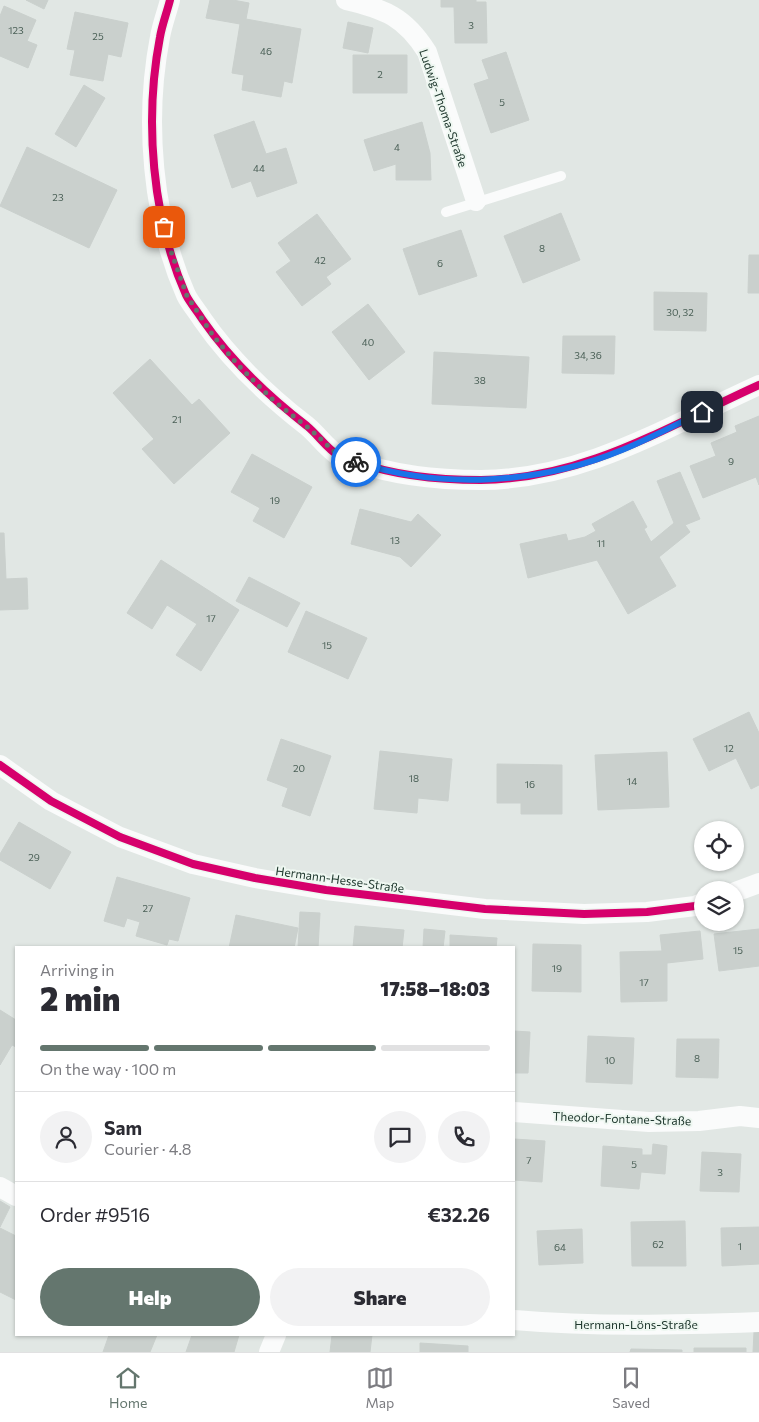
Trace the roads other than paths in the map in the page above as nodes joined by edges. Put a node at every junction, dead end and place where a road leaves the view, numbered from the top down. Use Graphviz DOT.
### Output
graph roads {
  1 [pos="170,0"];
  2 [pos="346,0"];
  3 [pos="561,176"];
  4 [pos="476,201"];
  5 [pos="446,212"];
  6 [pos="759,385"];
  7 [pos="0,765"];
  8 [pos="759,883"];
  9 [pos="744,889"];
  10 [pos="694,906"];
  11 [pos="515,1112"];
  12 [pos="759,1118"];
  13 [pos="0,1187"];
  14 [pos="15,1195"];
  15 [pos="515,1320"];
  16 [pos="759,1322"];
  17 [pos="276,1336"];
  18 [pos="269,1352"];
  1 -- 6 [label="street"];
  2 -- 4 [label="street, Ludwig-Thoma-Straße"];
  3 -- 4 [label="lane"];
  4 -- 5 [label="lane"];
  7 -- 10 [label="street, Hermann-Hesse-Straße"];
  8 -- 9 [label="street"];
  11 -- 12 [label="street, Theodor-Fontane-Straße"];
  13 -- 14 [label="street"];
  15 -- 16 [label="street, Hermann-Löns-Straße"];
  17 -- 18 [label="street"];
}
